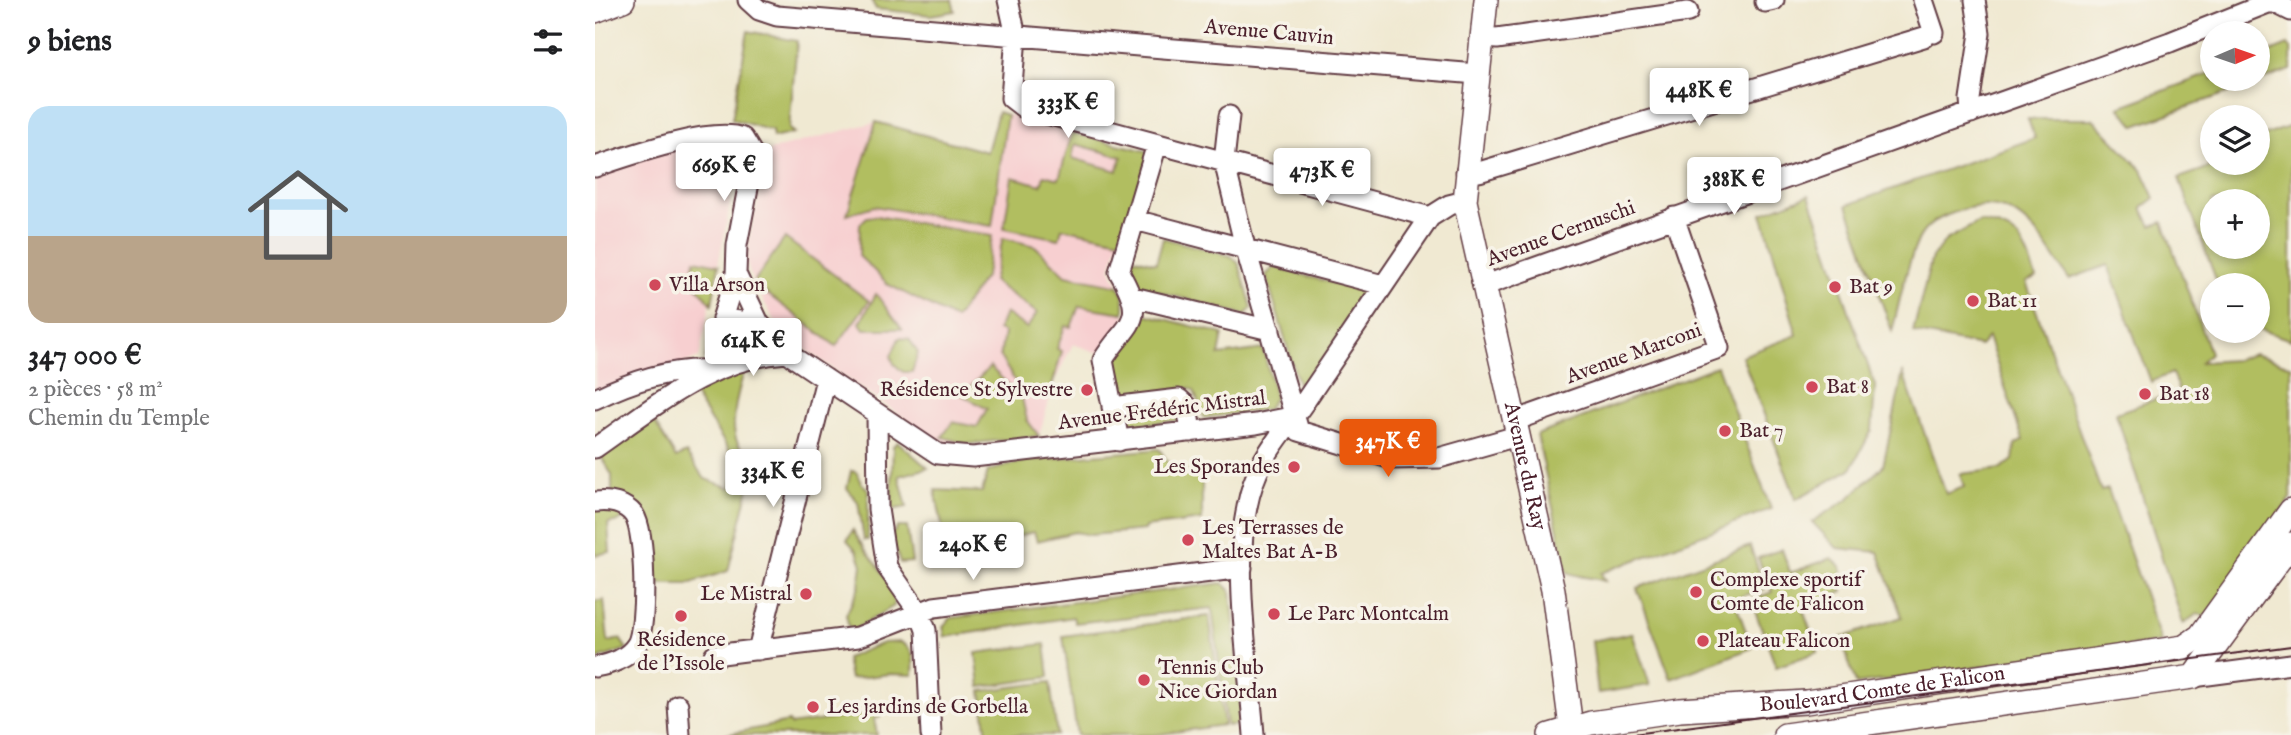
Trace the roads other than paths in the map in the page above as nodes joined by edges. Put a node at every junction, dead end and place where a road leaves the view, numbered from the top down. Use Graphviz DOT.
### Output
graph roads {
  1 [pos="623,0"];
  2 [pos="748,0"];
  3 [pos="1008,0"];
  4 [pos="1486,0"];
  5 [pos="1923,0"];
  6 [pos="1975,0"];
  7 [pos="595,11"];
  8 [pos="2291,11"];
  9 [pos="1688,12"];
  10 [pos="1016,36"];
  11 [pos="1481,38"];
  12 [pos="1477,74"];
  13 [pos="1971,113"];
  14 [pos="1229,116"];
  15 [pos="1157,144"];
  16 [pos="1224,161"];
  17 [pos="595,167"];
  18 [pos="1466,172"];
  19 [pos="1465,201"];
  20 [pos="1430,217"];
  21 [pos="1674,217"];
  22 [pos="1135,220"];
  23 [pos="1245,247"];
  24 [pos="736,274"];
  25 [pos="1383,285"];
  26 [pos="1483,286"];
  27 [pos="1133,297"];
  28 [pos="759,323"];
  29 [pos="1270,330"];
  30 [pos="787,353"];
  31 [pos="714,370"];
  32 [pos="826,379"];
  33 [pos="595,399"];
  34 [pos="1111,407"];
  35 [pos="877,415"];
  36 [pos="1296,416"];
  37 [pos="1515,428"];
  38 [pos="1191,432"];
  39 [pos="1119,441"];
  40 [pos="595,448"];
  41 [pos="595,502"];
  42 [pos="2291,510"];
  43 [pos="2291,544"];
  44 [pos="1242,568"];
  45 [pos="920,614"];
  46 [pos="758,650"];
  47 [pos="2199,652"];
  48 [pos="714,654"];
  49 [pos="2291,664"];
  50 [pos="595,667"];
  51 [pos="2232,672"];
  52 [pos="2193,677"];
  53 [pos="678,705"];
  54 [pos="1564,732"];
  55 [pos="680,735"];
  56 [pos="931,735"];
  57 [pos="1254,735"];
  58 [pos="1785,735"];
  1 -- 7 [label="main road"];
  2 -- 10 [label="street, Avenue Cauvin"];
  3 -- 10 [label="street"];
  4 -- 11 [label="main road, Avenue du Ray"];
  5 -- 18 [label="street"];
  6 -- 13 [label="street"];
  8 -- 13 [label="street, Avenue Cernuschi"];
  9 -- 11 [label="street"];
  10 -- 12 [label="street, Avenue Cauvin"];
  10 -- 15 [label="street"];
  11 -- 12 [label="main road, Avenue du Ray"];
  12 -- 18 [label="main road, Avenue du Ray"];
  13 -- 21 [label="street, Avenue Cernuschi"];
  14 -- 16 [label="street"];
  15 -- 16 [label="street"];
  15 -- 22 [label="street"];
  16 -- 20 [label="street"];
  16 -- 23 [label="street"];
  17 -- 24 [label="street"];
  18 -- 19 [label="main road, Avenue du Ray"];
  19 -- 20 [label="street, Avenue Frédéric Mistral"];
  19 -- 26 [label="main road, Avenue du Ray"];
  20 -- 25 [label="street, Avenue Frédéric Mistral"];
  21 -- 26 [label="street, Avenue Cernuschi"];
  21 -- 37 [label="street, Avenue Marconi"];
  22 -- 23 [label="street"];
  22 -- 27 [label="street"];
  23 -- 25 [label="street"];
  23 -- 29 [label="street"];
  24 -- 28 [label="street, Avenue Frédéric Mistral"];
  24 -- 28 [label="street"];
  25 -- 36 [label="street, Avenue Frédéric Mistral"];
  26 -- 37 [label="main road, Avenue du Ray"];
  27 -- 29 [label="street"];
  27 -- 34 [label="street"];
  28 -- 30 [label="street, Avenue Frédéric Mistral"];
  29 -- 36 [label="street"];
  30 -- 31 [label="street"];
  30 -- 32 [label="street, Avenue Frédéric Mistral"];
  31 -- 33 [label="street"];
  31 -- 40 [label="street"];
  32 -- 35 [label="street, Avenue Frédéric Mistral"];
  32 -- 46 [label="street"];
  34 -- 38 [label="street"];
  34 -- 39 [label="street"];
  35 -- 39 [label="street, Avenue Frédéric Mistral"];
  35 -- 45 [label="street"];
  36 -- 37 [label="street"];
  36 -- 38 [label="street, Avenue Frédéric Mistral"];
  36 -- 44 [label="street"];
  37 -- 54 [label="main road, Avenue du Ray"];
  38 -- 39 [label="street, Avenue Frédéric Mistral"];
  41 -- 50 [label="street"];
  42 -- 47 [label="main road"];
  43 -- 47 [label="main road"];
  44 -- 45 [label="street"];
  44 -- 57 [label="street"];
  45 -- 46 [label="street"];
  45 -- 56 [label="street"];
  46 -- 48 [label="street"];
  47 -- 51 [label="street"];
  47 -- 52 [label="main road"];
  47 -- 54 [label="main road, Boulevard Comte de Falicon"];
  49 -- 51 [label="street, Boulevard Comte de Falicon"];
  51 -- 52 [label="street, Boulevard Comte de Falicon"];
  52 -- 58 [label="main road, Boulevard Comte de Falicon"];
  53 -- 55 [label="street"];
}
